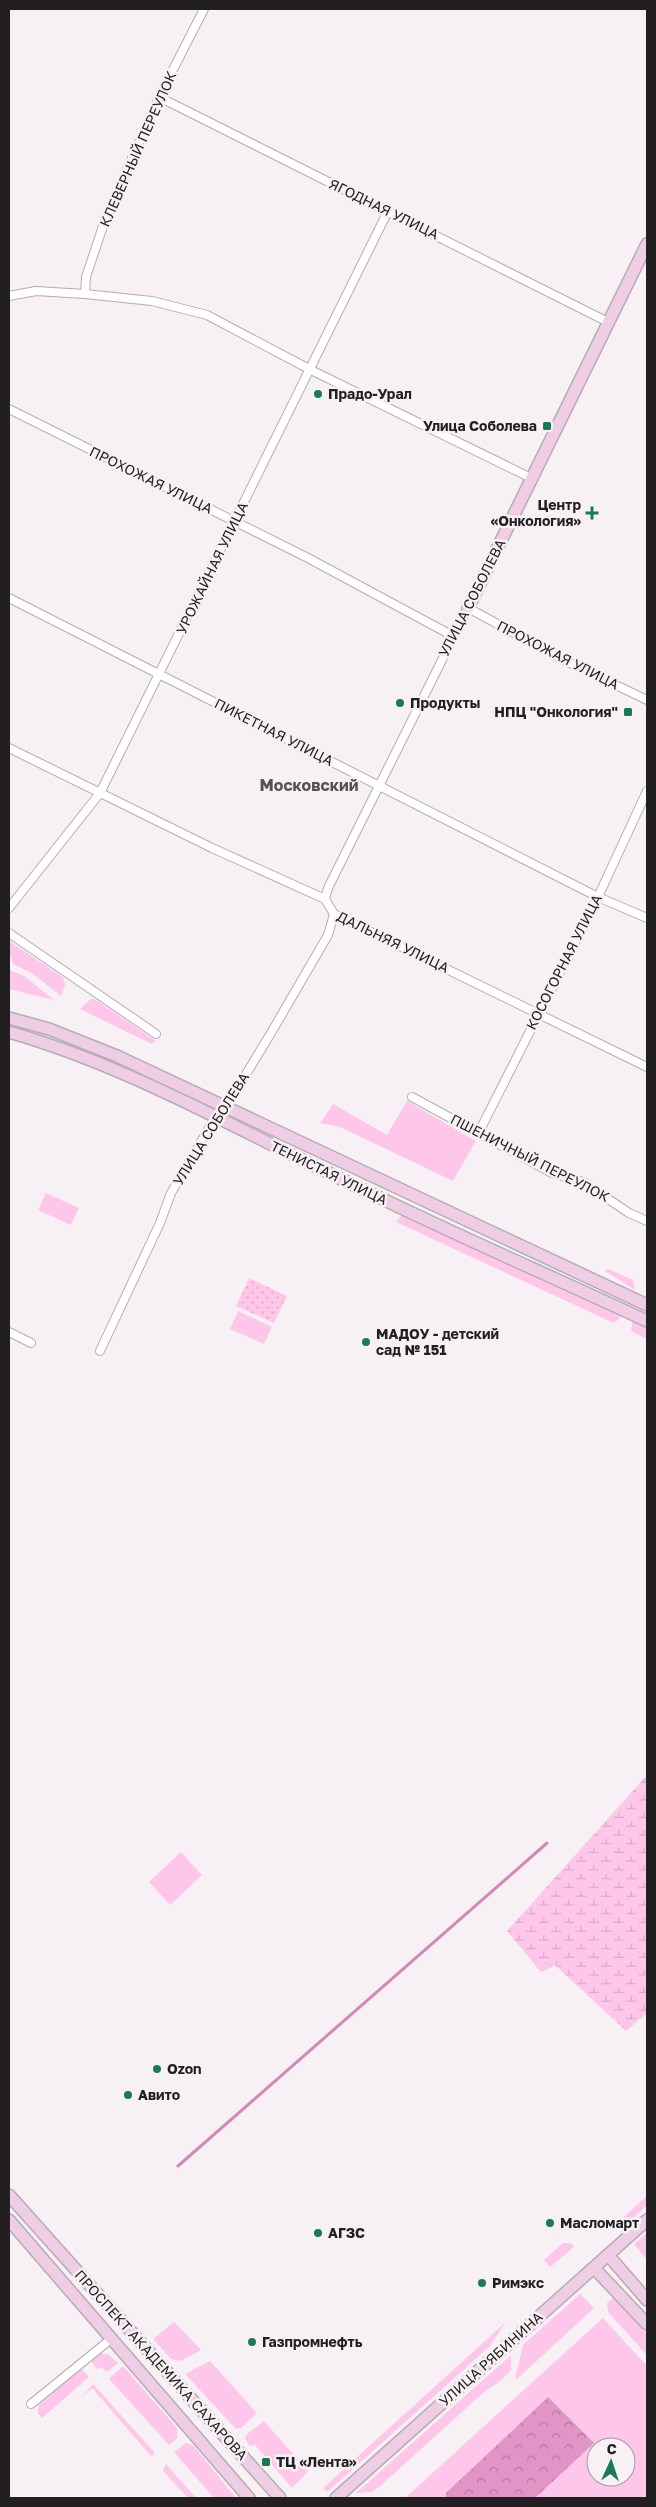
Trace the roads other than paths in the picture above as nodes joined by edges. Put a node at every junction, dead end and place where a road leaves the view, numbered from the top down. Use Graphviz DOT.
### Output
graph roads {
  1 [pos="204,9"];
  2 [pos="159,97"];
  3 [pos="388,211"];
  4 [pos="647,244"];
  5 [pos="85,294"];
  6 [pos="9,296"];
  7 [pos="608,322"];
  8 [pos="311,370"];
  9 [pos="9,409"];
  10 [pos="531,478"];
  11 [pos="235,521"];
  12 [pos="9,598"];
  13 [pos="468,608"];
  14 [pos="453,636"];
  15 [pos="160,673"];
  16 [pos="647,700"];
  17 [pos="9,748"];
  18 [pos="379,786"];
  19 [pos="647,791"];
  20 [pos="100,793"];
  21 [pos="598,897"];
  22 [pos="324,898"];
  23 [pos="9,908"];
  24 [pos="334,914"];
  25 [pos="647,918"];
  26 [pos="9,933"];
  27 [pos="538,1013"];
  28 [pos="9,1018"];
  29 [pos="9,1032"];
  30 [pos="156,1034"];
  31 [pos="647,1067"];
  32 [pos="412,1097"];
  33 [pos="222,1106"];
  34 [pos="216,1117"];
  35 [pos="479,1132"];
  36 [pos="647,1221"];
  37 [pos="647,1305"];
  38 [pos="647,1321"];
  39 [pos="9,1332"];
  40 [pos="31,1343"];
  41 [pos="100,1351"];
  42 [pos="9,2195"];
  43 [pos="9,2220"];
  44 [pos="647,2220"];
  45 [pos="608,2255"];
  46 [pos="594,2268"];
  47 [pos="647,2300"];
  48 [pos="647,2324"];
  49 [pos="111,2339"];
  50 [pos="31,2404"];
  51 [pos="249,2498"];
  52 [pos="280,2498"];
  53 [pos="336,2498"];
  1 -- 2 [label="street, КЛЕВЕРНЫЙ ПЕРЕУЛОК"];
  2 -- 3 [label="street, ЯГОДНАЯ УЛИЦА"];
  2 -- 5 [label="street, КЛЕВЕРНЫЙ ПЕРЕУЛОК"];
  3 -- 7 [label="street, ЯГОДНАЯ УЛИЦА"];
  3 -- 8 [label="street, УРОЖАЙНАЯ УЛИЦА"];
  4 -- 7 [label="street, УЛИЦА СОБОЛЕВА"];
  5 -- 6 [label="street"];
  5 -- 8 [label="street"];
  7 -- 10 [label="street, УЛИЦА СОБОЛЕВА"];
  8 -- 10 [label="street"];
  8 -- 11 [label="street, УРОЖАЙНАЯ УЛИЦА"];
  9 -- 11 [label="street, ПРОХОЖАЯ УЛИЦА"];
  10 -- 13 [label="street, УЛИЦА СОБОЛЕВА"];
  11 -- 14 [label="street, ПРОХОЖАЯ УЛИЦА"];
  11 -- 15 [label="street, УРОЖАЙНАЯ УЛИЦА"];
  12 -- 15 [label="street, ПИКЕТНАЯ УЛИЦА"];
  13 -- 14 [label="street, УЛИЦА СОБОЛЕВА"];
  13 -- 16 [label="street, ПРОХОЖАЯ УЛИЦА"];
  14 -- 18 [label="street, УЛИЦА СОБОЛЕВА"];
  15 -- 18 [label="street, ПИКЕТНАЯ УЛИЦА"];
  15 -- 20 [label="street, УРОЖАЙНАЯ УЛИЦА"];
  17 -- 20 [label="street, ДАЛЬНЯЯ УЛИЦА"];
  18 -- 21 [label="street, ПИКЕТНАЯ УЛИЦА"];
  18 -- 22 [label="street, УЛИЦА СОБОЛЕВА"];
  19 -- 21 [label="street, КОСОГОРНАЯ УЛИЦА"];
  20 -- 22 [label="street, ДАЛЬНЯЯ УЛИЦА"];
  20 -- 23 [label="street, УРОЖАЙНАЯ УЛИЦА"];
  21 -- 25 [label="street, ПИКЕТНАЯ УЛИЦА"];
  21 -- 27 [label="street, КОСОГОРНАЯ УЛИЦА"];
  22 -- 24 [label="street, ДАЛЬНЯЯ УЛИЦА"];
  24 -- 27 [label="street, ДАЛЬНЯЯ УЛИЦА"];
  24 -- 33 [label="street, УЛИЦА СОБОЛЕВА"];
  26 -- 30 [label="street"];
  27 -- 31 [label="street, ДАЛЬНЯЯ УЛИЦА"];
  27 -- 35 [label="street, КОСОГОРНАЯ УЛИЦА"];
  28 -- 33 [label="street, ТЕНИСТАЯ УЛИЦА"];
  29 -- 34 [label="street, ТЕНИСТАЯ УЛИЦА"];
  32 -- 35 [label="street, ПШЕНИЧНЫЙ ПЕРЕУЛОК"];
  33 -- 34 [label="street, УЛИЦА СОБОЛЕВА"];
  33 -- 37 [label="street, ТЕНИСТАЯ УЛИЦА"];
  34 -- 38 [label="street, ТЕНИСТАЯ УЛИЦА"];
  34 -- 41 [label="street, УЛИЦА СОБОЛЕВА"];
  35 -- 36 [label="street, ПШЕНИЧНЫЙ ПЕРЕУЛОК"];
  39 -- 40 [label="street"];
  42 -- 52 [label="street, ПРОСПЕКТ АКАДЕМИКА САХАРОВА"];
  43 -- 49 [label="street, ПРОСПЕКТ АКАДЕМИКА САХАРОВА"];
  44 -- 45 [label="street, УЛИЦА РЯБИНИНА"];
  45 -- 46 [label="street, УЛИЦА РЯБИНИНА"];
  45 -- 47 [label="street"];
  46 -- 48 [label="street"];
  46 -- 53 [label="street, УЛИЦА РЯБИНИНА"];
  49 -- 50 [label="street"];
  49 -- 51 [label="street, ПРОСПЕКТ АКАДЕМИКА САХАРОВА"];
}
